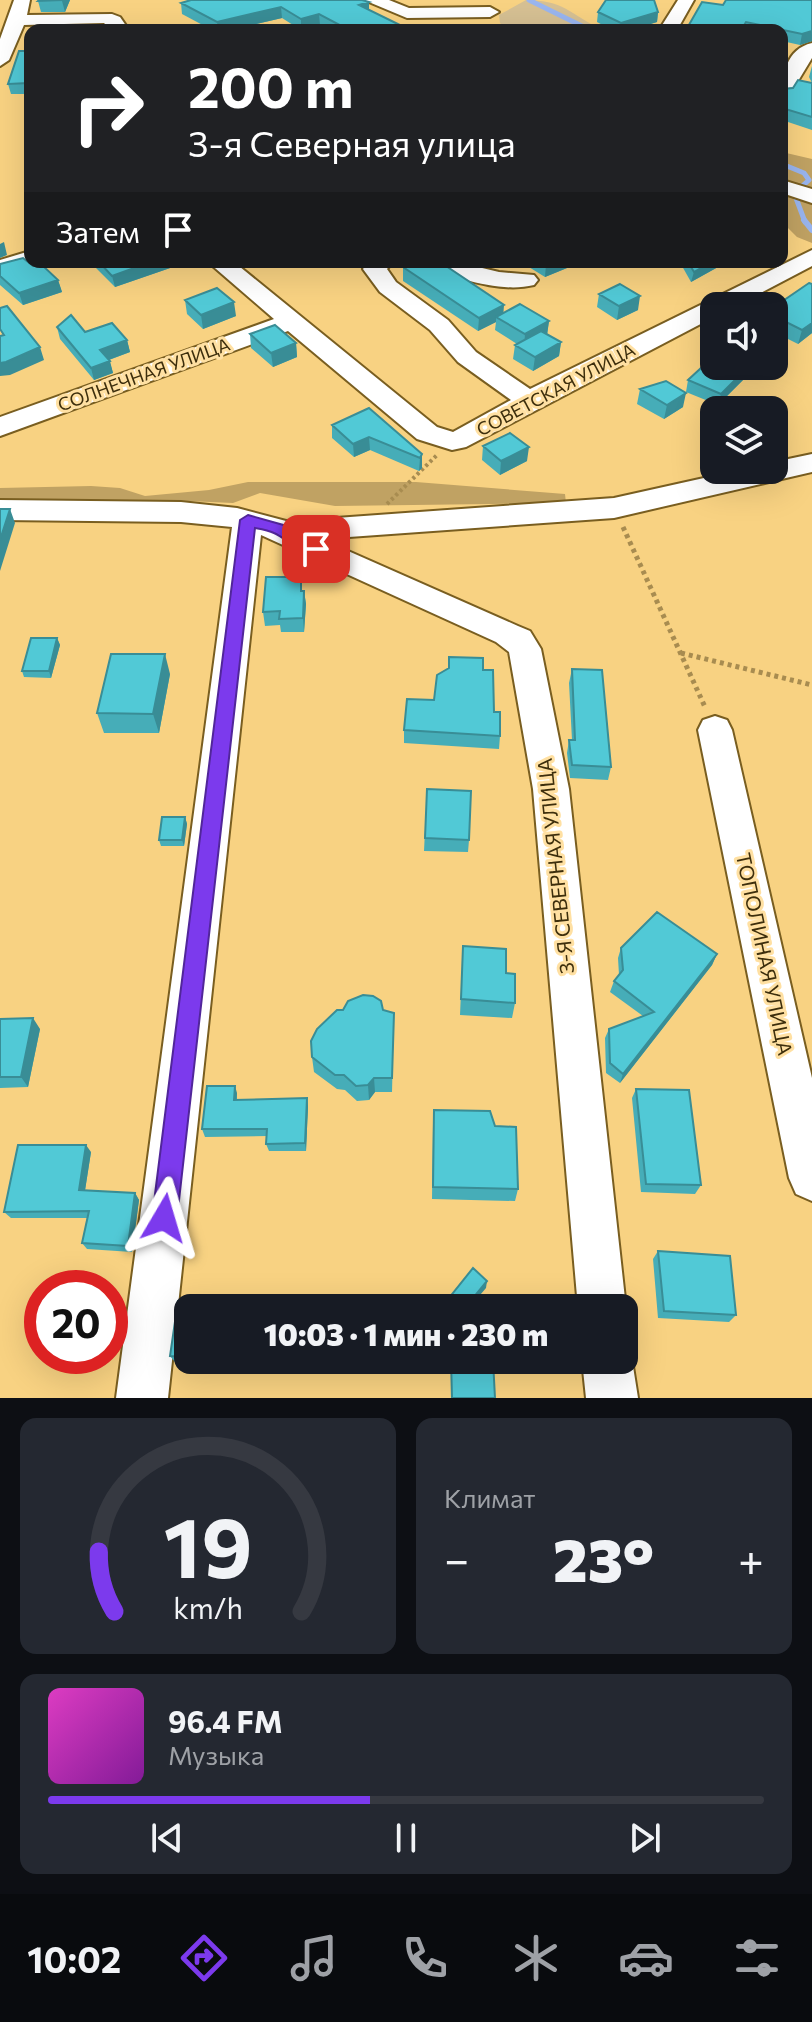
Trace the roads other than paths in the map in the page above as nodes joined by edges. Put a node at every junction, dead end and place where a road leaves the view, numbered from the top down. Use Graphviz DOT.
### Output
graph roads {
  1 [pos="22,0"];
  2 [pos="373,0"];
  3 [pos="686,0"];
  4 [pos="510,3"];
  5 [pos="494,19"];
  6 [pos="17,20"];
  7 [pos="116,24"];
  8 [pos="482,24"];
  9 [pos="672,24"];
  10 [pos="812,48"];
  11 [pos="0,60"];
  12 [pos="788,80"];
  13 [pos="788,188"];
  14 [pos="812,196"];
  15 [pos="812,257"];
  16 [pos="24,260"];
  17 [pos="0,268"];
  18 [pos="227,268"];
  19 [pos="376,268"];
  20 [pos="453,268"];
  21 [pos="526,280"];
  22 [pos="744,292"];
  23 [pos="700,315"];
  24 [pos="291,324"];
  25 [pos="529,401"];
  26 [pos="0,427"];
  27 [pos="812,463"];
  28 [pos="0,510"];
  29 [pos="265,525"];
  30 [pos="715,730"];
  31 [pos="812,1178"];
  32 [pos="601,1294"];
  33 [pos="609,1374"];
  34 [pos="142,1398"];
  35 [pos="612,1398"];
  1 -- 6 [label="street"];
  2 -- 5 [label="street"];
  3 -- 9 [label="street"];
  4 -- 5 [label="street"];
  5 -- 8 [label="street"];
  6 -- 7 [label="street"];
  6 -- 11 [label="street"];
  10 -- 12 [label="street"];
  13 -- 14 [label="street"];
  15 -- 22 [label="street, СОВЕТСКАЯ УЛИЦА"];
  16 -- 17 [label="street"];
  18 -- 24 [label="street, СОВЕТСКАЯ УЛИЦА"];
  19 -- 25 [label="street"];
  20 -- 21 [label="street"];
  23 -- 25 [label="street, СОВЕТСКАЯ УЛИЦА"];
  24 -- 25 [label="street, СОВЕТСКАЯ УЛИЦА"];
  24 -- 26 [label="street, СОЛНЕЧНАЯ УЛИЦА"];
  27 -- 29 [label="street"];
  28 -- 29 [label="street"];
  29 -- 32 [label="street, 3-Я СЕВЕРНАЯ УЛИЦА"];
  29 -- 34 [label="street"];
  30 -- 31 [label="street, ТОПОЛИНАЯ УЛИЦА"];
  33 -- 35 [label="street"];
}
